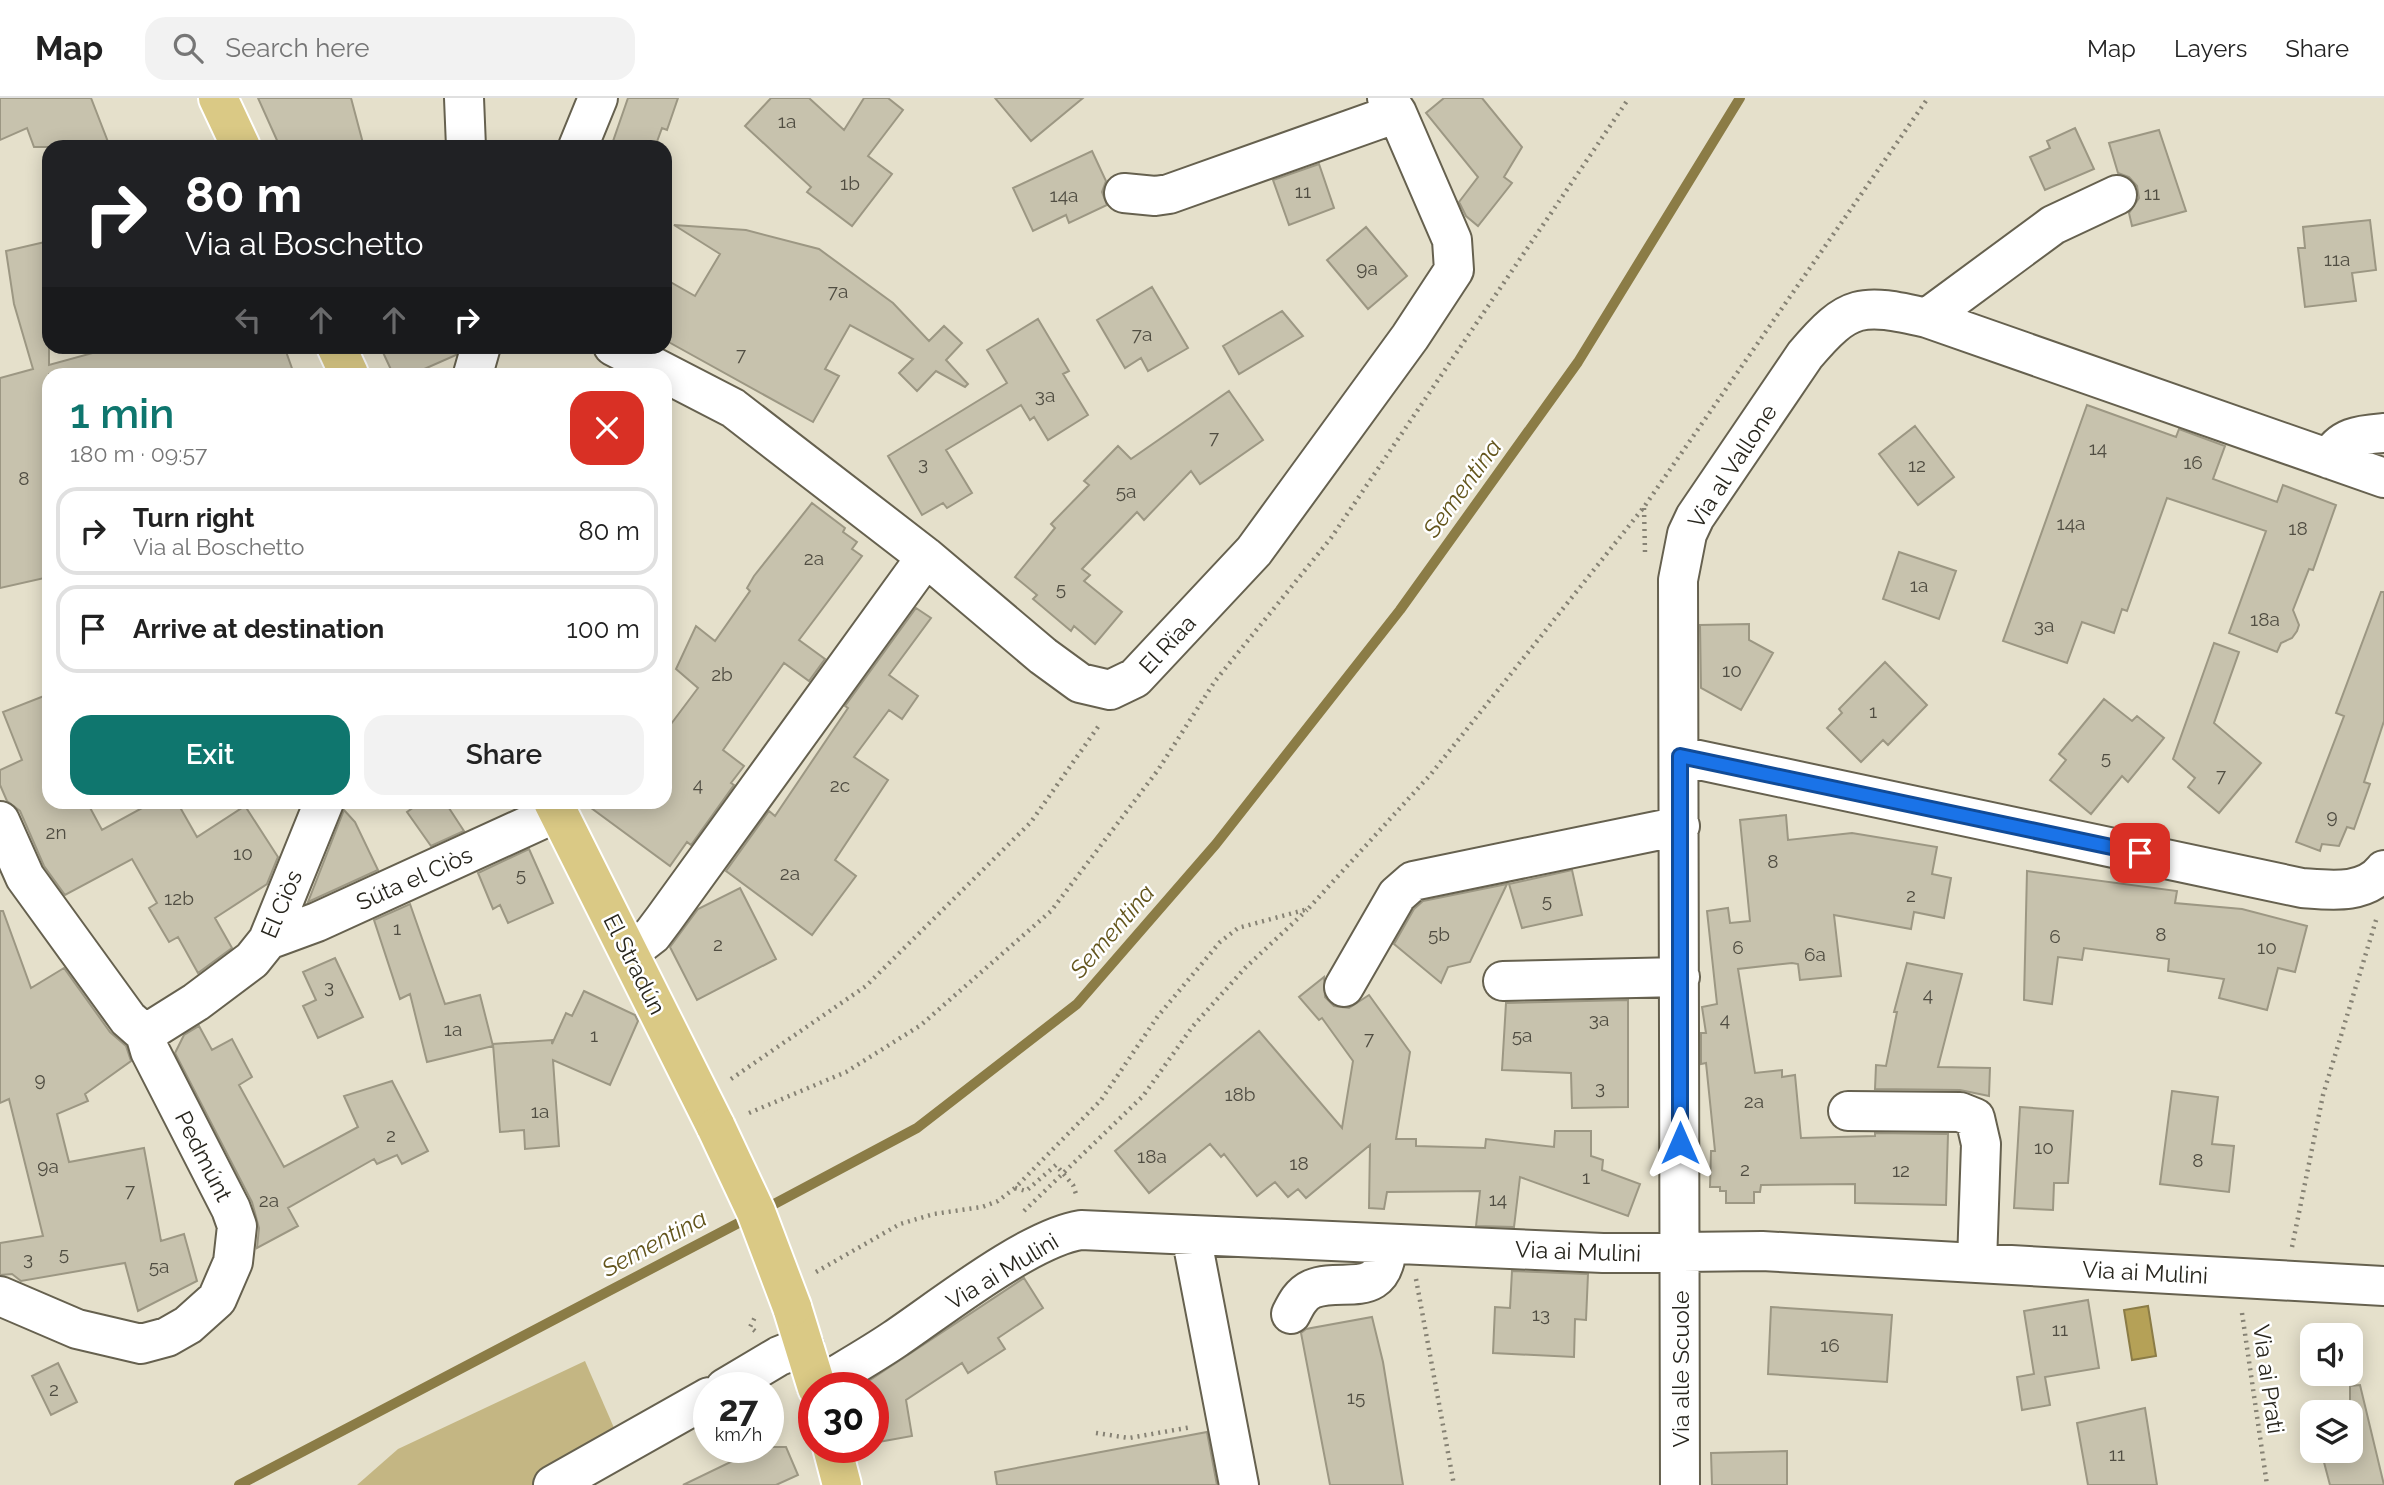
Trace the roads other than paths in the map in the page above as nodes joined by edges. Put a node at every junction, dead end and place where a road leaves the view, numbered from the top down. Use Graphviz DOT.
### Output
graph roads {
  1 [pos="218,98"];
  2 [pos="464,98"];
  3 [pos="598,98"];
  4 [pos="1397,103"];
  5 [pos="238,140"];
  6 [pos="466,140"];
  7 [pos="581,140"];
  8 [pos="1124,193"];
  9 [pos="2117,195"];
  10 [pos="1927,318"];
  11 [pos="628,354"];
  12 [pos="655,368"];
  13 [pos="672,377"];
  14 [pos="2384,433"];
  15 [pos="2329,459"];
  16 [pos="2384,478"];
  17 [pos="926,557"];
  18 [pos="1680,756"];
  19 [pos="321,809"];
  20 [pos="552,809"];
  21 [pos="557,809"];
  22 [pos="0,821"];
  23 [pos="1680,826"];
  24 [pos="2379,876"];
  25 [pos="268,940"];
  26 [pos="630,952"];
  27 [pos="1680,977"];
  28 [pos="1503,981"];
  29 [pos="1344,987"];
  30 [pos="145,1034"];
  31 [pos="1848,1111"];
  32 [pos="1191,1235"];
  33 [pos="1399,1244"];
  34 [pos="1680,1253"];
  35 [pos="1977,1263"];
  36 [pos="2384,1286"];
  37 [pos="0,1296"];
  38 [pos="1291,1314"];
  39 [pos="804,1346"];
  40 [pos="752,1372"];
  41 [pos="812,1372"];
  42 [pos="842,1372"];
  43 [pos="693,1406"];
  44 [pos="836,1463"];
  45 [pos="552,1485"];
  46 [pos="842,1485"];
  47 [pos="1239,1485"];
  48 [pos="1680,1485"];
  1 -- 5 [label="main road"];
  2 -- 6 [label="street"];
  3 -- 7 [label="street"];
  4 -- 8 [label="street"];
  4 -- 17 [label="street, El Rïaa"];
  9 -- 10 [label="street"];
  10 -- 15 [label="street, Via al Vallone"];
  10 -- 18 [label="street, Via al Vallone"];
  11 -- 12 [label="street"];
  13 -- 17 [label="street"];
  14 -- 15 [label="street"];
  15 -- 16 [label="street, Via al Vallone"];
  17 -- 26 [label="street"];
  18 -- 23 [label="street, Via al Vallone"];
  18 -- 24 [label="street"];
  19 -- 25 [label="street, El Ciòs"];
  20 -- 25 [label="street, Súta el Ciòs"];
  21 -- 26 [label="main road, El Stradún"];
  22 -- 30 [label="street, Pedmúnt"];
  23 -- 27 [label="street, Via al Vallone"];
  23 -- 29 [label="street"];
  25 -- 30 [label="street, El Ciòs"];
  26 -- 39 [label="main road, El Stradún, bridge"];
  27 -- 28 [label="street"];
  27 -- 34 [label="street, Via al Vallone"];
  30 -- 37 [label="street, Pedmúnt"];
  31 -- 35 [label="street"];
  32 -- 33 [label="street, Via ai Mulini"];
  32 -- 42 [label="street, Via ai Mulini"];
  32 -- 47 [label="street"];
  33 -- 34 [label="street, Via ai Mulini"];
  33 -- 38 [label="street"];
  34 -- 35 [label="street, Via ai Mulini"];
  34 -- 48 [label="street, Via alle Scuole"];
  35 -- 36 [label="street, Via ai Mulini"];
  39 -- 40 [label="street"];
  39 -- 41 [label="main road, El Stradún"];
  43 -- 45 [label="street"];
  44 -- 46 [label="main road"];
}
